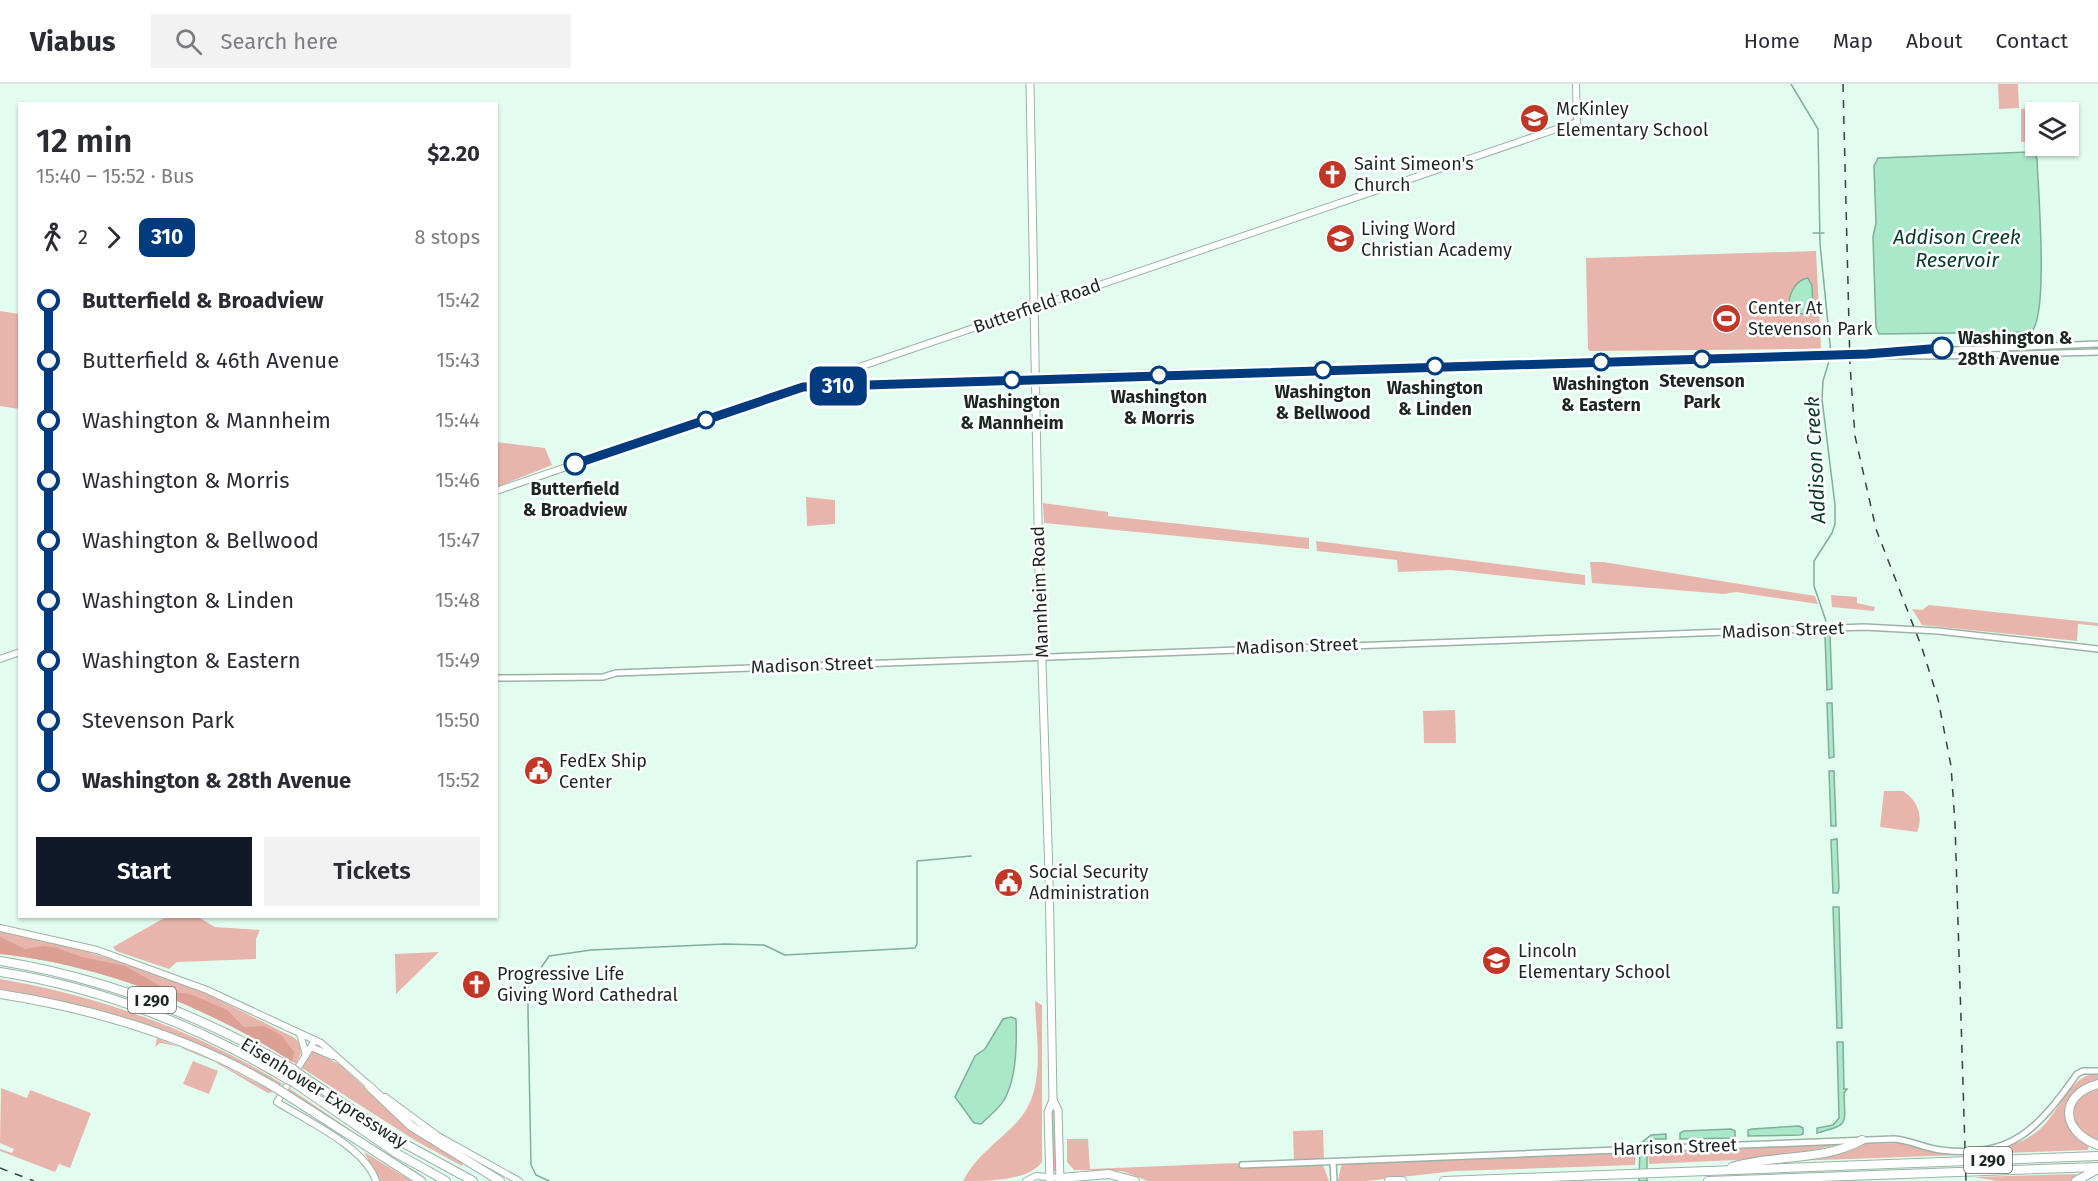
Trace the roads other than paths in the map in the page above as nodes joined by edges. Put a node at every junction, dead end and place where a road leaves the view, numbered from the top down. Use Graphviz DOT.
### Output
graph roads {
  1 [pos="1030,84"];
  2 [pos="1576,84"];
  3 [pos="1034,308"];
  4 [pos="2098,344"];
  5 [pos="2098,351"];
  6 [pos="1867,354"];
  7 [pos="1035,379"];
  8 [pos="803,387"];
  9 [pos="498,490"];
  10 [pos="2098,649"];
  11 [pos="18,653"];
  12 [pos="1041,656"];
  13 [pos="0,659"];
  14 [pos="498,678"];
  15 [pos="0,928"];
  16 [pos="0,961"];
  17 [pos="0,972"];
  18 [pos="0,994"];
  19 [pos="300,1034"];
  20 [pos="315,1040"];
  21 [pos="311,1047"];
  22 [pos="306,1055"];
  23 [pos="350,1068"];
  24 [pos="2098,1071"];
  25 [pos="2098,1084"];
  26 [pos="369,1086"];
  27 [pos="1053,1100"];
  28 [pos="1862,1140"];
  29 [pos="2098,1145"];
  30 [pos="2098,1156"];
  31 [pos="1333,1162"];
  32 [pos="1242,1165"];
  33 [pos="2098,1168"];
  34 [pos="1721,1170"];
  35 [pos="1050,1179"];
  36 [pos="1060,1179"];
  37 [pos="1334,1180"];
  38 [pos="1756,1180"];
  39 [pos="376,1181"];
  40 [pos="421,1181"];
  41 [pos="446,1181"];
  42 [pos="473,1181"];
  43 [pos="500,1181"];
  44 [pos="519,1181"];
  45 [pos="1026,1181"];
  46 [pos="1135,1181"];
  47 [pos="1389,1181"];
  48 [pos="1402,1181"];
  49 [pos="1444,1181"];
  50 [pos="1708,1181"];
  51 [pos="2076,1181"];
  1 -- 3 [label="main road, Mannheim Road"];
  2 -- 3 [label="main road, Butterfield Road"];
  3 -- 7 [label="main road, Mannheim Road"];
  3 -- 8 [label="main road, Butterfield Road"];
  4 -- 6 [label="street"];
  5 -- 6 [label="street"];
  6 -- 7 [label="street"];
  7 -- 8 [label="main road"];
  7 -- 12 [label="main road, Mannheim Road"];
  8 -- 9 [label="main road, Butterfield Road"];
  10 -- 12 [label="street, Madison Street"];
  11 -- 13 [label="main road"];
  12 -- 14 [label="street, Madison Street"];
  12 -- 27 [label="main road, Mannheim Road"];
  15 -- 19 [label="main road"];
  16 -- 42 [label="highway, Eisenhower Expressway / I 290"];
  17 -- 41 [label="highway, Eisenhower Expressway / I 290"];
  18 -- 40 [label="highway, bridge"];
  19 -- 20 [label="main road"];
  19 -- 22 [label="main road"];
  20 -- 21 [label="main road"];
  20 -- 23 [label="main road"];
  21 -- 22 [label="main road"];
  21 -- 23 [label="main road"];
  22 -- 39 [label="main road"];
  23 -- 26 [label="main road"];
  24 -- 28 [label="street, Harrison Street"];
  25 -- 29 [label="highway"];
  26 -- 43 [label="highway"];
  26 -- 44 [label="main road"];
  27 -- 35 [label="main road, Mannheim Road"];
  27 -- 36 [label="main road, Mannheim Road"];
  28 -- 31 [label="street, Harrison Street"];
  28 -- 34 [label="highway"];
  30 -- 34 [label="highway, I 290"];
  31 -- 32 [label="street, Harrison Street"];
  31 -- 37 [label="street"];
  33 -- 38 [label="highway, I 290"];
  33 -- 51 [label="highway"];
  34 -- 49 [label="highway, I 290"];
  35 -- 36 [label="main road"];
  35 -- 45 [label="main road"];
  36 -- 46 [label="highway"];
  38 -- 50 [label="highway, I 290"];
  47 -- 48 [label="highway"];
}
